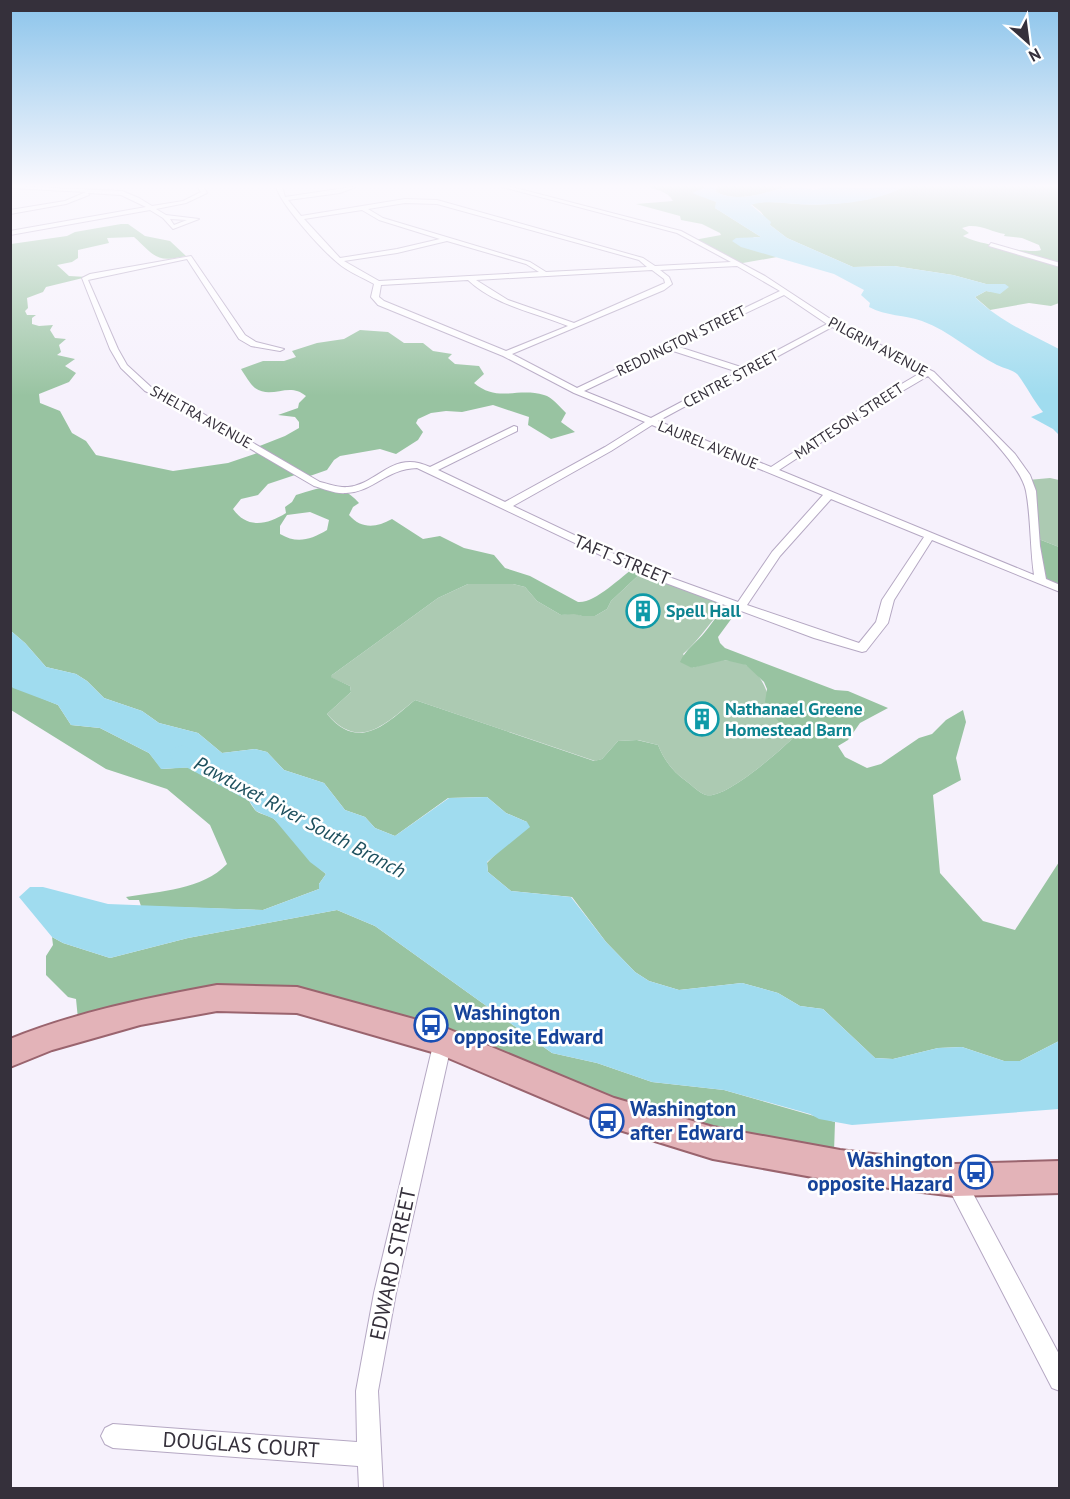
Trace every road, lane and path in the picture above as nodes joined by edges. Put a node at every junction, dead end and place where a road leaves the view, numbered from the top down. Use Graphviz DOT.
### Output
graph roads {
  1 [pos="334,256"];
  2 [pos="365,256"];
  3 [pos="504,256"];
  4 [pos="630,256"];
  5 [pos="722,256"];
  6 [pos="1028,256"];
  7 [pos="338,260"];
  8 [pos="736,264"];
  9 [pos="1059,265"];
  10 [pos="657,270"];
  11 [pos="544,275"];
  12 [pos="471,279"];
  13 [pos="378,283"];
  14 [pos="786,291"];
  15 [pos="832,324"];
  16 [pos="573,325"];
  17 [pos="670,347"];
  18 [pos="280,349"];
  19 [pos="506,354"];
  20 [pos="744,371"];
  21 [pos="928,372"];
  22 [pos="577,391"];
  23 [pos="652,421"];
  24 [pos="514,429"];
  25 [pos="401,465"];
  26 [pos="431,470"];
  27 [pos="772,471"];
  28 [pos="829,495"];
  29 [pos="504,507"];
  30 [pos="929,537"];
  31 [pos="1041,581"];
  32 [pos="1059,589"];
  33 [pos="740,607"];
  34 [pos="443,1041"];
  35 [pos="10,1053"];
  36 [pos="1059,1177"];
  37 [pos="955,1180"];
  38 [pos="1059,1380"];
  39 [pos="113,1436"];
  40 [pos="369,1455"];
  41 [pos="371,1488"];
  1 -- 7 [label="street"];
  2 -- 7 [label="street"];
  3 -- 11 [label="street"];
  4 -- 10 [label="street"];
  5 -- 8 [label="street, PILGRIM AVENUE"];
  6 -- 9 [label="street"];
  7 -- 13 [label="street"];
  8 -- 10 [label="street"];
  8 -- 14 [label="street, PILGRIM AVENUE"];
  10 -- 11 [label="street"];
  10 -- 16 [label="street"];
  11 -- 12 [label="street"];
  12 -- 13 [label="street"];
  12 -- 16 [label="street"];
  13 -- 19 [label="street, LAUREL AVENUE"];
  14 -- 15 [label="street, PILGRIM AVENUE"];
  14 -- 17 [label="street, REDDINGTON STREET"];
  15 -- 20 [label="street, CENTRE STREET"];
  15 -- 21 [label="street, PILGRIM AVENUE"];
  16 -- 19 [label="street"];
  17 -- 20 [label="street"];
  17 -- 22 [label="street, REDDINGTON STREET"];
  18 -- 25 [label="street, SHELTRA AVENUE"];
  19 -- 22 [label="street, LAUREL AVENUE"];
  20 -- 23 [label="street, CENTRE STREET"];
  21 -- 27 [label="street, MATTESON STREET"];
  21 -- 31 [label="street, PILGRIM AVENUE"];
  22 -- 23 [label="street, LAUREL AVENUE"];
  23 -- 27 [label="street, LAUREL AVENUE"];
  23 -- 29 [label="street, CENTRE STREET"];
  24 -- 26 [label="street"];
  25 -- 26 [label="street, TAFT STREET"];
  26 -- 29 [label="street, TAFT STREET"];
  27 -- 28 [label="street, LAUREL AVENUE"];
  28 -- 30 [label="street, LAUREL AVENUE"];
  28 -- 33 [label="street"];
  29 -- 33 [label="street, TAFT STREET"];
  30 -- 31 [label="street, LAUREL AVENUE"];
  30 -- 33 [label="street, TAFT STREET"];
  31 -- 32 [label="street, LAUREL AVENUE"];
  34 -- 35 [label="main road"];
  34 -- 37 [label="main road"];
  34 -- 40 [label="street, EDWARD STREET"];
  36 -- 37 [label="main road"];
  37 -- 38 [label="street"];
  39 -- 40 [label="street, DOUGLAS COURT"];
  40 -- 41 [label="street, EDWARD STREET"];
}
